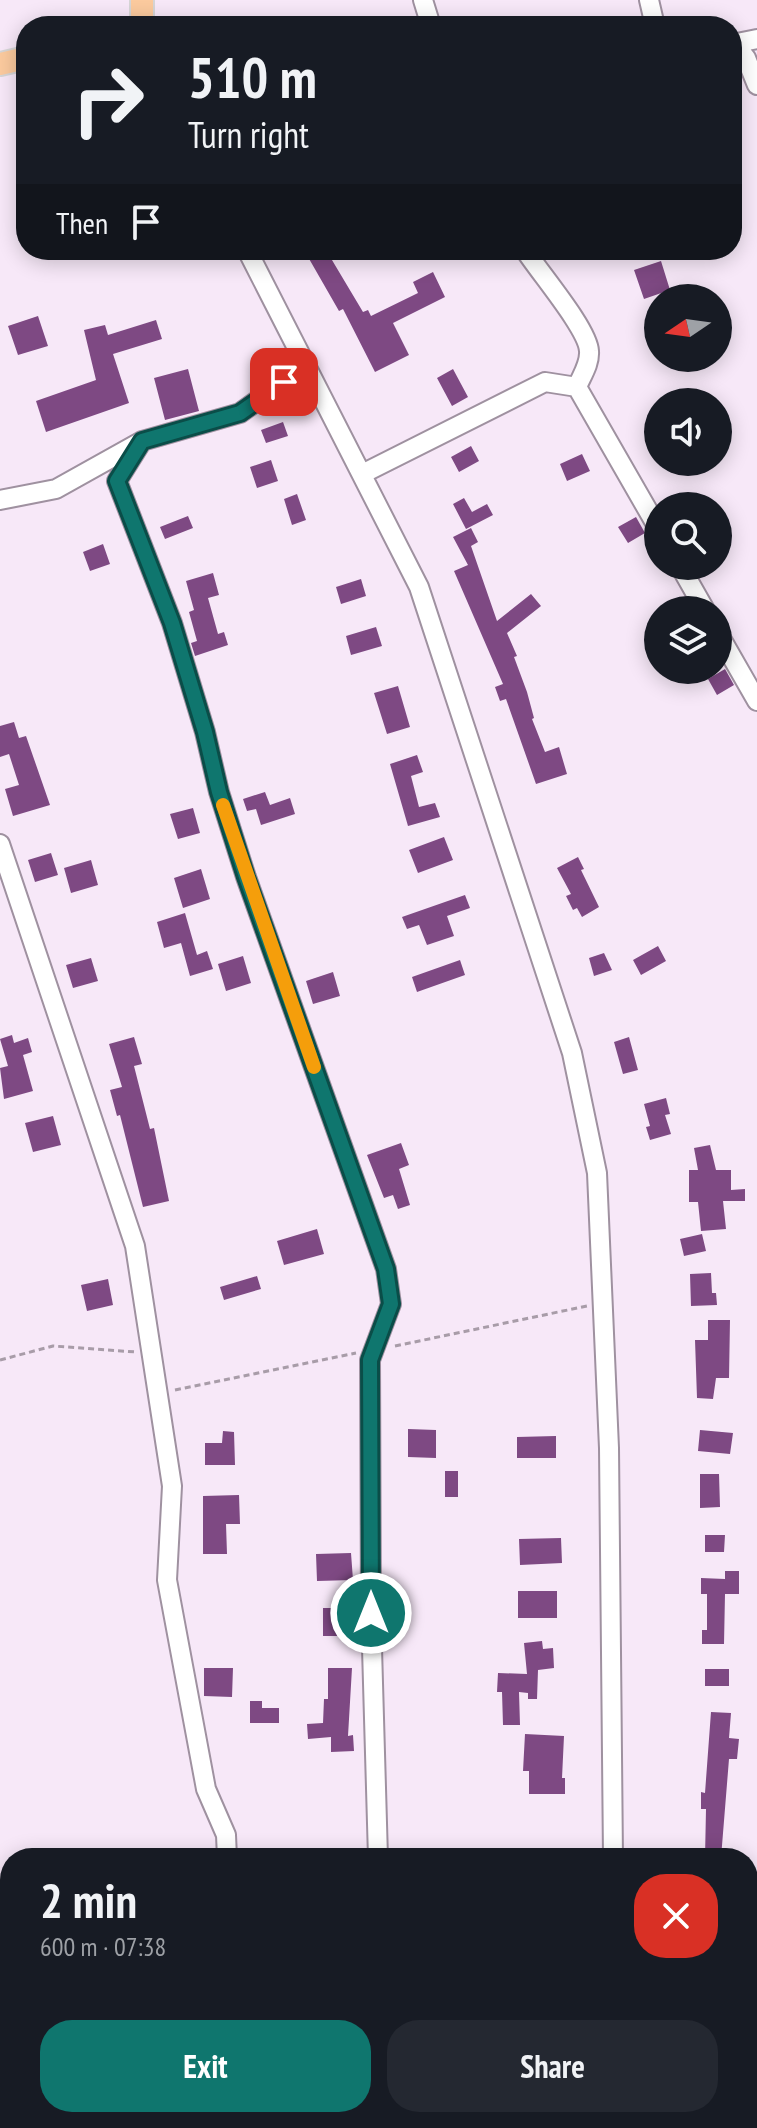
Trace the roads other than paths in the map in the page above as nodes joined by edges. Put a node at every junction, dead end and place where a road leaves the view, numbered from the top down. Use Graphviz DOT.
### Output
graph roads {
  1 [pos="742,54"];
  2 [pos="757,85"];
  3 [pos="252,260"];
  4 [pos="532,260"];
  5 [pos="306,366"];
  6 [pos="577,387"];
  7 [pos="142,441"];
  8 [pos="362,474"];
  9 [pos="0,500"];
  10 [pos="644,504"];
  11 [pos="732,657"];
  12 [pos="757,701"];
  13 [pos="0,844"];
  14 [pos="227,1848"];
  15 [pos="378,1848"];
  16 [pos="613,1848"];
  1 -- 2 [label="street"];
  3 -- 5 [label="street"];
  4 -- 6 [label="street"];
  5 -- 7 [label="street"];
  5 -- 8 [label="street"];
  6 -- 8 [label="street"];
  6 -- 10 [label="street"];
  7 -- 9 [label="street"];
  7 -- 15 [label="street"];
  8 -- 16 [label="street"];
  11 -- 12 [label="street"];
  13 -- 14 [label="street"];
}
